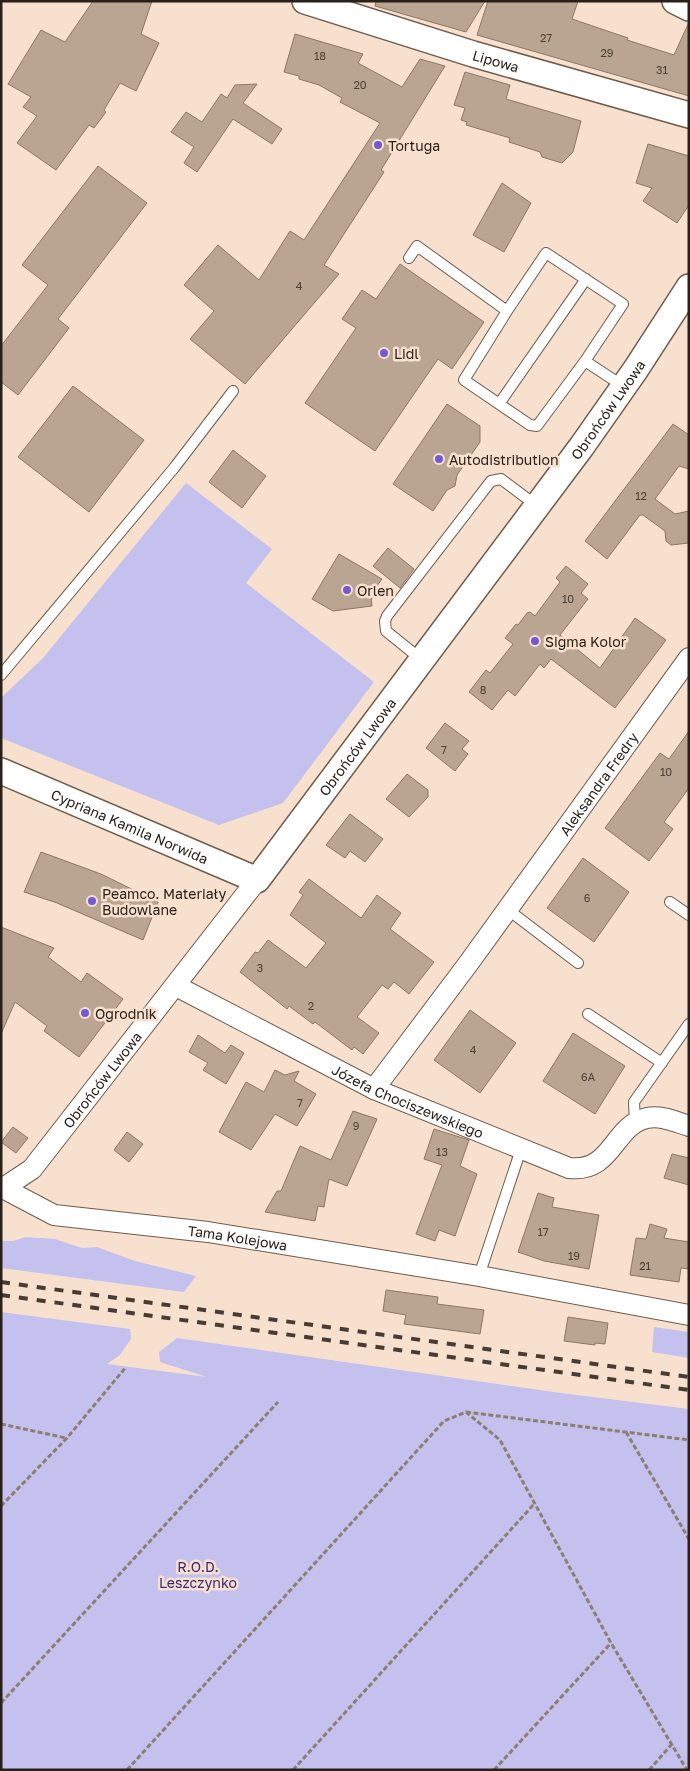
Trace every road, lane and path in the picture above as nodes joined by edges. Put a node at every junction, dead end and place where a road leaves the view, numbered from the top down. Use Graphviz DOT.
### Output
graph roads {
  1 [pos="304,1"];
  2 [pos="675,1"];
  3 [pos="689,8"];
  4 [pos="689,115"];
  5 [pos="408,258"];
  6 [pos="586,279"];
  7 [pos="689,287"];
  8 [pos="507,311"];
  9 [pos="585,361"];
  10 [pos="624,386"];
  11 [pos="232,391"];
  12 [pos="499,404"];
  13 [pos="537,506"];
  14 [pos="689,658"];
  15 [pos="423,661"];
  16 [pos="1,675"];
  17 [pos="1,771"];
  18 [pos="257,880"];
  19 [pos="670,902"];
  20 [pos="507,909"];
  21 [pos="689,915"];
  22 [pos="578,963"];
  23 [pos="176,986"];
  24 [pos="588,1014"];
  25 [pos="689,1024"];
  26 [pos="662,1063"];
  27 [pos="374,1088"];
  28 [pos="635,1123"];
  29 [pos="689,1126"];
  30 [pos="521,1149"];
  31 [pos="3,1187"];
  32 [pos="479,1276"];
  33 [pos="689,1315"];
  34 [pos="126,1367"];
  35 [pos="278,1402"];
  36 [pos="466,1412"];
  37 [pos="1,1424"];
  38 [pos="626,1432"];
  39 [pos="66,1438"];
  40 [pos="689,1440"];
  41 [pos="535,1503"];
  42 [pos="1,1506"];
  43 [pos="689,1539"];
  44 [pos="611,1643"];
  45 [pos="1,1703"];
  46 [pos="672,1744"];
  47 [pos="126,1770"];
  48 [pos="293,1770"];
  49 [pos="494,1770"];
  50 [pos="649,1770"];
  51 [pos="687,1770"];
  1 -- 4 [label="street, Lipowa"];
  2 -- 3 [label="street"];
  5 -- 8 [label="lane"];
  6 -- 8 [label="lane"];
  6 -- 9 [label="lane"];
  6 -- 12 [label="lane"];
  7 -- 10 [label="street, Obrońców Lwowa"];
  8 -- 12 [label="lane"];
  9 -- 10 [label="lane"];
  9 -- 12 [label="lane"];
  10 -- 13 [label="street, Obrońców Lwowa"];
  11 -- 16 [label="lane"];
  13 -- 15 [label="street, Obrońców Lwowa"];
  13 -- 15 [label="lane"];
  14 -- 20 [label="street, Aleksandra Fredry"];
  15 -- 18 [label="street, Obrońców Lwowa"];
  17 -- 18 [label="street, Cypriana Kamila Norwida"];
  18 -- 23 [label="street, Obrońców Lwowa"];
  19 -- 21 [label="lane"];
  20 -- 22 [label="lane"];
  20 -- 27 [label="street, Aleksandra Fredry"];
  23 -- 27 [label="street, Józefa Chociszewskiego"];
  23 -- 31 [label="street, Obrońców Lwowa"];
  24 -- 26 [label="lane"];
  25 -- 26 [label="lane"];
  26 -- 28 [label="lane"];
  27 -- 30 [label="street, Józefa Chociszewskiego"];
  28 -- 29 [label="street"];
  28 -- 30 [label="street, Józefa Chociszewskiego"];
  30 -- 32 [label="lane"];
  31 -- 32 [label="street, Tama Kolejowa"];
  32 -- 33 [label="street, Tama Kolejowa"];
  34 -- 39 [label="path"];
  35 -- 45 [label="path"];
  36 -- 38 [label="path"];
  36 -- 41 [label="path"];
  36 -- 47 [label="path"];
  37 -- 39 [label="path"];
  38 -- 40 [label="path"];
  38 -- 43 [label="path"];
  39 -- 42 [label="path"];
  41 -- 44 [label="path"];
  41 -- 48 [label="path"];
  44 -- 46 [label="path"];
  44 -- 49 [label="path"];
  46 -- 50 [label="path"];
  46 -- 51 [label="path"];
}
